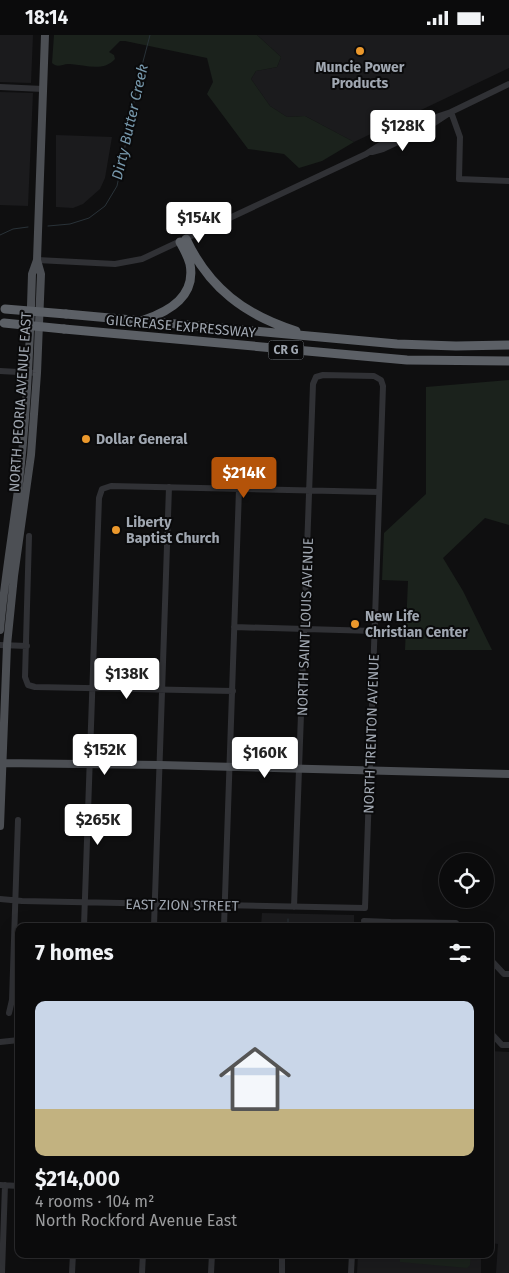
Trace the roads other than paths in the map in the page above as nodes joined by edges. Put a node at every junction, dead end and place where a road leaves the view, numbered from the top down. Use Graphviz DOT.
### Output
graph roads {
  1 [pos="45,35"];
  2 [pos="509,84"];
  3 [pos="0,87"];
  4 [pos="43,89"];
  5 [pos="451,113"];
  6 [pos="509,181"];
  7 [pos="183,240"];
  8 [pos="37,261"];
  9 [pos="3,308"];
  10 [pos="140,321"];
  11 [pos="2,323"];
  12 [pos="313,337"];
  13 [pos="509,345"];
  14 [pos="509,361"];
  15 [pos="0,371"];
  16 [pos="33,373"];
  17 [pos="316,377"];
  18 [pos="169,487"];
  19 [pos="239,489"];
  20 [pos="309,490"];
  21 [pos="379,492"];
  22 [pos="29,537"];
  23 [pos="14,576"];
  24 [pos="28,576"];
  25 [pos="2,583"];
  26 [pos="234,627"];
  27 [pos="0,629"];
  28 [pos="305,630"];
  29 [pos="374,631"];
  30 [pos="4,645"];
  31 [pos="26,646"];
  32 [pos="93,689"];
  33 [pos="162,690"];
  34 [pos="232,691"];
  35 [pos="1,763"];
  36 [pos="90,765"];
  37 [pos="160,765"];
  38 [pos="230,767"];
  39 [pos="301,769"];
  40 [pos="370,770"];
  41 [pos="509,774"];
  42 [pos="18,821"];
  43 [pos="0,826"];
  44 [pos="0,899"];
  45 [pos="16,901"];
  46 [pos="85,903"];
  47 [pos="155,904"];
  48 [pos="224,906"];
  49 [pos="294,907"];
  50 [pos="365,908"];
  51 [pos="364,921"];
  52 [pos="15,923"];
  53 [pos="84,923"];
  54 [pos="154,923"];
  55 [pos="224,923"];
  56 [pos="383,923"];
  57 [pos="15,926"];
  58 [pos="494,963"];
  59 [pos="509,974"];
  60 [pos="9,1013"];
  61 [pos="494,1036"];
  62 [pos="15,1040"];
  63 [pos="0,1041"];
  64 [pos="509,1045"];
  65 [pos="3,1185"];
  66 [pos="73,1258"];
  67 [pos="143,1258"];
  68 [pos="212,1258"];
  69 [pos="282,1258"];
  70 [pos="352,1258"];
  71 [pos="2,1273"];
  72 [pos="72,1273"];
  73 [pos="142,1273"];
  74 [pos="211,1273"];
  75 [pos="282,1273"];
  76 [pos="351,1273"];
  1 -- 4 [label="main road, NORTH PEORIA AVENUE EAST"];
  2 -- 5 [label="street"];
  3 -- 4 [label="street"];
  4 -- 8 [label="main road, NORTH PEORIA AVENUE EAST"];
  5 -- 6 [label="street"];
  5 -- 7 [label="street"];
  7 -- 8 [label="street"];
  7 -- 10 [label="highway"];
  7 -- 12 [label="highway"];
  8 -- 16 [label="main road, NORTH PEORIA AVENUE EAST"];
  9 -- 10 [label="highway, GILCREASE EXPRESSWAY / CR G, bridge"];
  10 -- 12 [label="highway, GILCREASE EXPRESSWAY / CR G"];
  11 -- 14 [label="highway, GILCREASE EXPRESSWAY / CR G, bridge"];
  12 -- 13 [label="highway, GILCREASE EXPRESSWAY / CR G"];
  15 -- 16 [label="street"];
  16 -- 23 [label="main road, NORTH PEORIA AVENUE EAST"];
  16 -- 25 [label="main road, NORTH PEORIA AVENUE EAST"];
  17 -- 20 [label="street, NORTH SAINT LOUIS AVENUE"];
  17 -- 21 [label="street, NORTH TRENTON AVENUE"];
  18 -- 19 [label="street"];
  18 -- 32 [label="street"];
  18 -- 33 [label="street"];
  19 -- 20 [label="street"];
  19 -- 26 [label="street"];
  20 -- 21 [label="street"];
  20 -- 28 [label="street, NORTH SAINT LOUIS AVENUE"];
  21 -- 29 [label="street, NORTH TRENTON AVENUE"];
  22 -- 24 [label="street"];
  23 -- 24 [label="street"];
  23 -- 30 [label="main road, NORTH PEORIA AVENUE EAST"];
  24 -- 31 [label="street"];
  25 -- 27 [label="main road, NORTH PEORIA AVENUE EAST"];
  26 -- 28 [label="street"];
  26 -- 34 [label="street"];
  28 -- 29 [label="street"];
  28 -- 39 [label="street, NORTH SAINT LOUIS AVENUE"];
  29 -- 40 [label="street, NORTH TRENTON AVENUE"];
  30 -- 31 [label="street"];
  30 -- 35 [label="main road, NORTH PEORIA AVENUE EAST"];
  31 -- 32 [label="street"];
  32 -- 33 [label="street"];
  32 -- 36 [label="street"];
  33 -- 34 [label="street"];
  33 -- 37 [label="street"];
  34 -- 38 [label="street"];
  35 -- 36 [label="main road"];
  35 -- 43 [label="main road, NORTH PEORIA AVENUE EAST"];
  36 -- 37 [label="main road"];
  36 -- 46 [label="street"];
  37 -- 38 [label="main road"];
  37 -- 47 [label="street"];
  38 -- 39 [label="main road"];
  38 -- 48 [label="street"];
  39 -- 40 [label="main road"];
  39 -- 49 [label="street, NORTH SAINT LOUIS AVENUE"];
  40 -- 41 [label="main road"];
  40 -- 50 [label="street, NORTH TRENTON AVENUE"];
  42 -- 45 [label="street"];
  44 -- 45 [label="street, EAST ZION STREET"];
  45 -- 46 [label="street, EAST ZION STREET"];
  45 -- 52 [label="street"];
  46 -- 47 [label="street, EAST ZION STREET"];
  46 -- 53 [label="street"];
  47 -- 48 [label="street, EAST ZION STREET"];
  47 -- 54 [label="street"];
  48 -- 49 [label="street, EAST ZION STREET"];
  48 -- 55 [label="street"];
  49 -- 50 [label="street, EAST ZION STREET"];
  51 -- 56 [label="street"];
  57 -- 60 [label="street"];
  58 -- 59 [label="street"];
  61 -- 64 [label="street"];
  62 -- 63 [label="street"];
  65 -- 71 [label="street"];
  66 -- 72 [label="street"];
  67 -- 73 [label="street"];
  68 -- 74 [label="street"];
  69 -- 75 [label="street"];
  70 -- 76 [label="street"];
}
